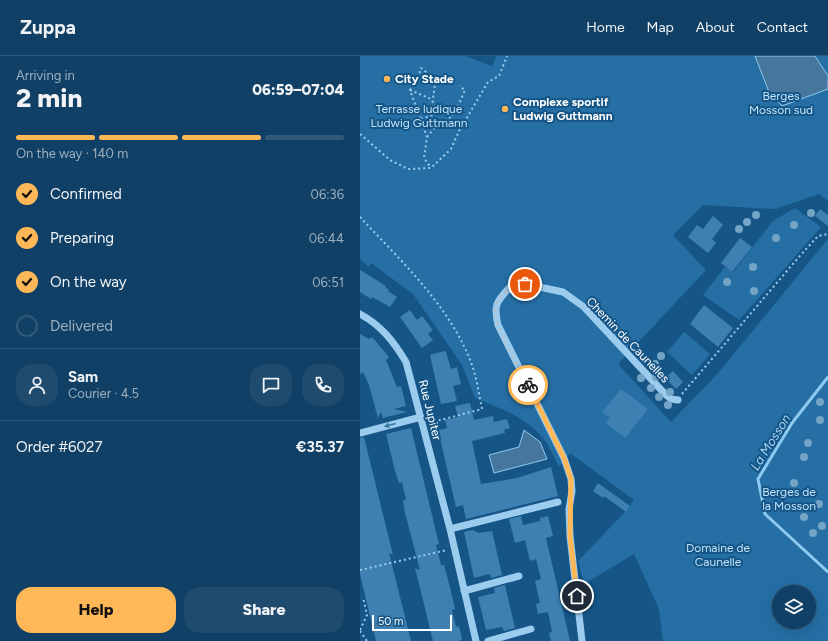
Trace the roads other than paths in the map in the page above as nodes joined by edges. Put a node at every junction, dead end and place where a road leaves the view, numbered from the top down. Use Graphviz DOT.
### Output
graph roads {
  1 [pos="360,314"];
  2 [pos="678,400"];
  3 [pos="421,417"];
  4 [pos="360,433"];
  5 [pos="558,502"];
  6 [pos="450,530"];
  7 [pos="519,576"];
  8 [pos="464,591"];
  9 [pos="531,629"];
  10 [pos="476,641"];
  11 [pos="488,641"];
  12 [pos="582,641"];
  1 -- 3 [label="street, Rue Jupiter"];
  2 -- 12 [label="street, Chemin de Caunelles"];
  3 -- 4 [label="street, one-way"];
  3 -- 6 [label="street, Rue Jupiter"];
  5 -- 6 [label="street"];
  6 -- 8 [label="street, Rue Jupiter"];
  7 -- 8 [label="street"];
  8 -- 10 [label="street, Rue Jupiter"];
  9 -- 11 [label="street"];
}
